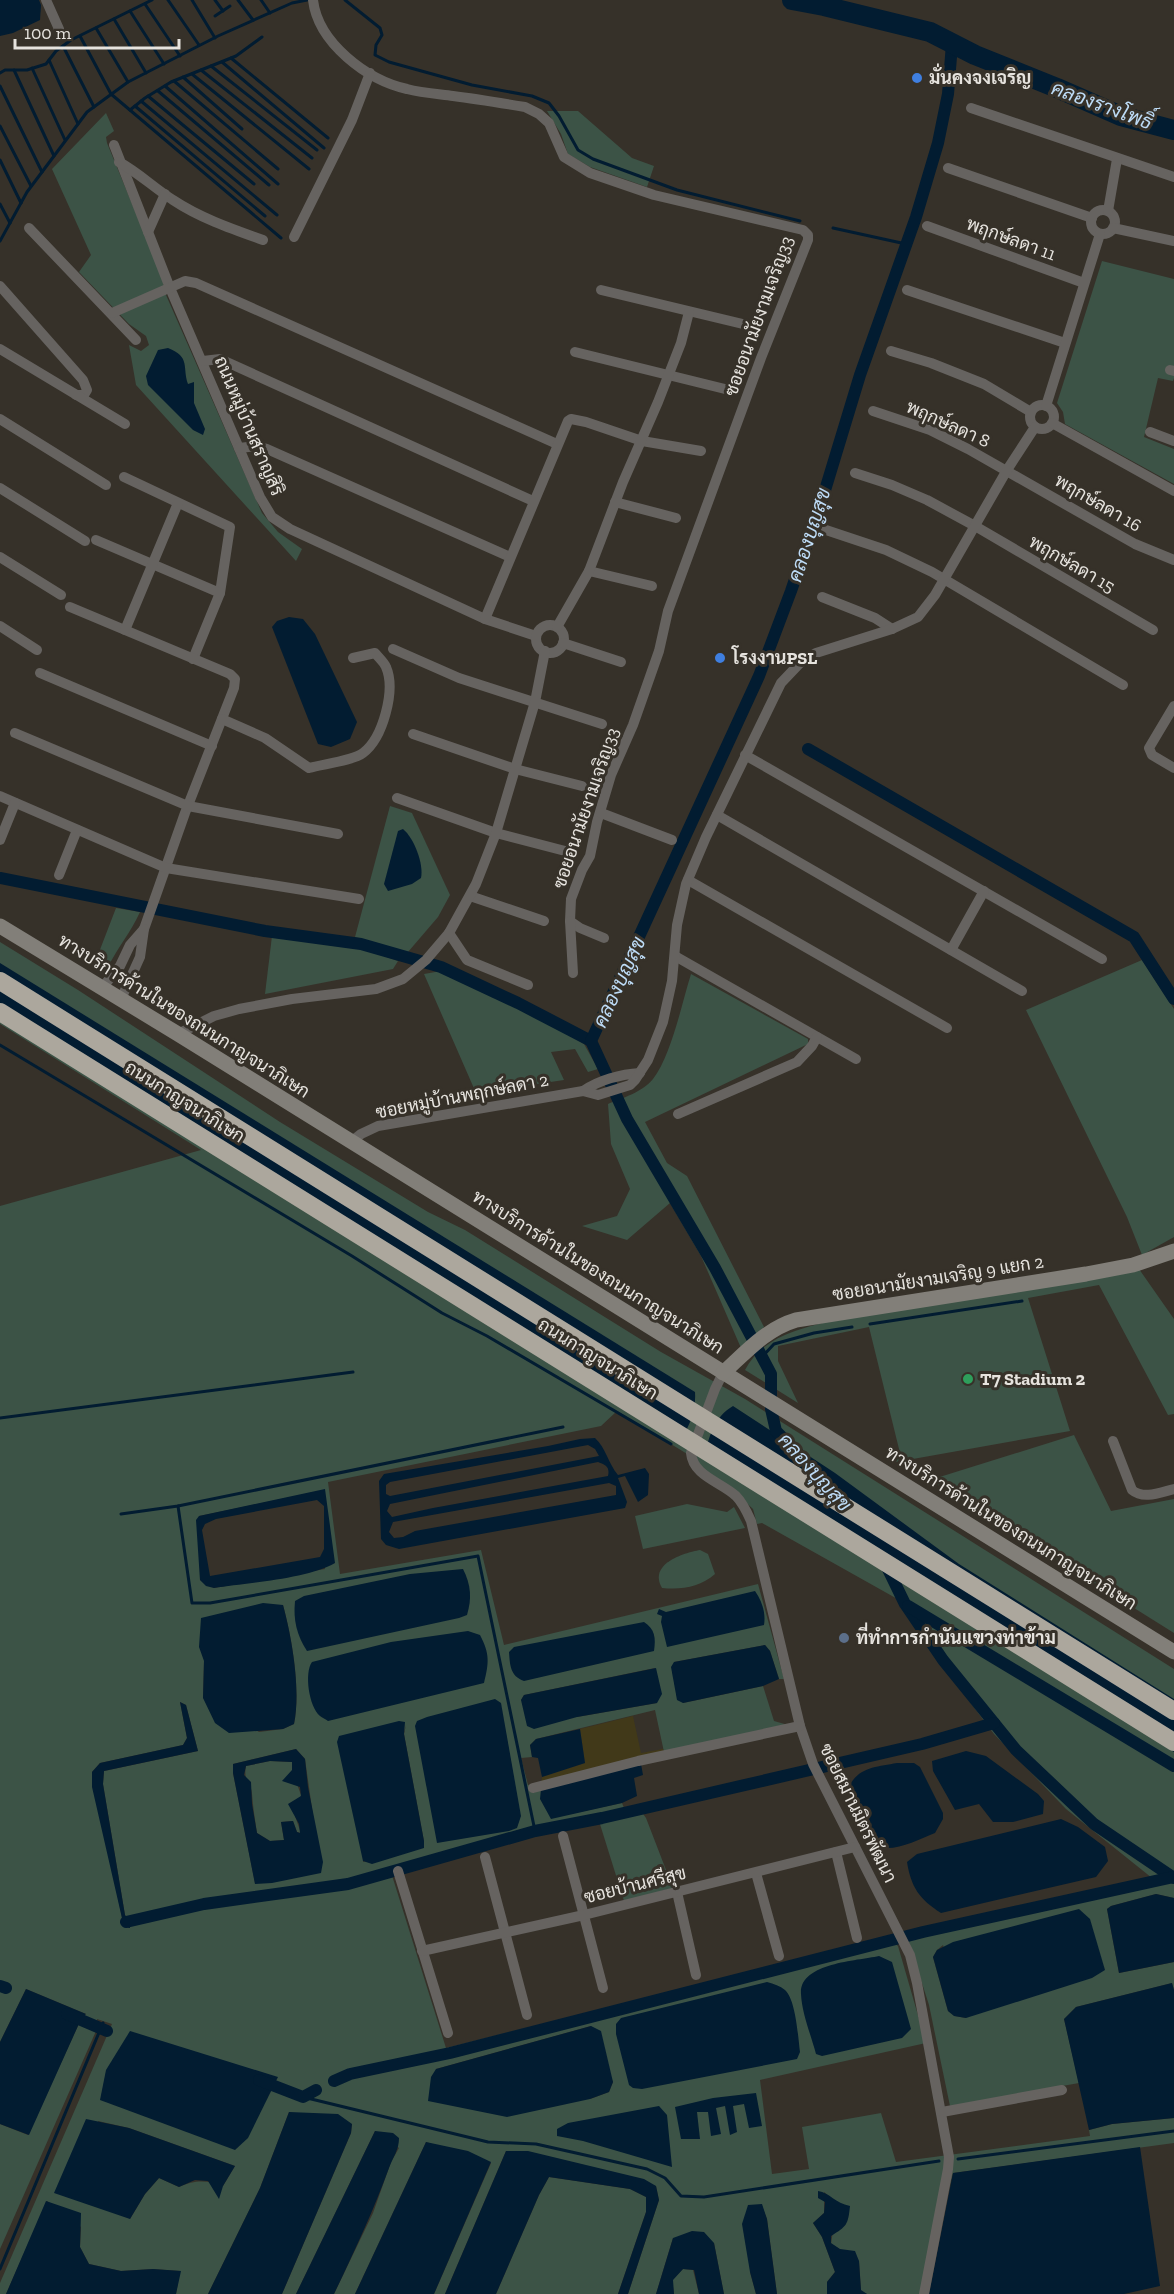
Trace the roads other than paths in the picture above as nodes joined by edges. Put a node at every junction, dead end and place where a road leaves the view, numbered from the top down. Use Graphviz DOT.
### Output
graph roads {
  1 [pos="46,0"];
  2 [pos="313,0"];
  3 [pos="58,29"];
  4 [pos="370,73"];
  5 [pos="970,108"];
  6 [pos="114,145"];
  7 [pos="1117,159"];
  8 [pos="119,162"];
  9 [pos="948,168"];
  10 [pos="1174,177"];
  11 [pos="165,194"];
  12 [pos="1108,211"];
  13 [pos="1092,218"];
  14 [pos="927,226"];
  15 [pos="29,228"];
  16 [pos="1113,228"];
  17 [pos="148,232"];
  18 [pos="1100,234"];
  19 [pos="294,237"];
  20 [pos="263,240"];
  21 [pos="1174,242"];
  22 [pos="1084,283"];
  23 [pos="0,286"];
  24 [pos="170,288"];
  25 [pos="601,290"];
  26 [pos="906,290"];
  27 [pos="689,312"];
  28 [pos="112,313"];
  29 [pos="747,325"];
  30 [pos="136,340"];
  31 [pos="1065,343"];
  32 [pos="0,349"];
  33 [pos="891,351"];
  34 [pos="575,352"];
  35 [pos="203,361"];
  36 [pos="667,376"];
  37 [pos="725,389"];
  38 [pos="76,395"];
  39 [pos="1046,406"];
  40 [pos="873,411"];
  41 [pos="1031,412"];
  42 [pos="0,419"];
  43 [pos="1052,423"];
  44 [pos="125,424"];
  45 [pos="1035,427"];
  46 [pos="1150,432"];
  47 [pos="642,441"];
  48 [pos="1174,441"];
  49 [pos="557,444"];
  50 [pos="239,448"];
  51 [pos="701,451"];
  52 [pos="1007,470"];
  53 [pos="855,473"];
  54 [pos="124,477"];
  55 [pos="106,485"];
  56 [pos="0,488"];
  57 [pos="1174,491"];
  58 [pos="533,501"];
  59 [pos="615,502"];
  60 [pos="178,503"];
  61 [pos="676,518"];
  62 [pos="975,526"];
  63 [pos="826,530"];
  64 [pos="510,557"];
  65 [pos="0,558"];
  66 [pos="1174,560"];
  67 [pos="153,564"];
  68 [pos="589,571"];
  69 [pos="944,579"];
  70 [pos="652,586"];
  71 [pos="220,593"];
  72 [pos="61,595"];
  73 [pos="822,597"];
  74 [pos="70,607"];
  75 [pos="485,619"];
  76 [pos="0,626"];
  77 [pos="556,627"];
  78 [pos="892,629"];
  79 [pos="125,630"];
  80 [pos="1153,630"];
  81 [pos="536,636"];
  82 [pos="563,643"];
  83 [pos="393,649"];
  84 [pos="37,650"];
  85 [pos="545,651"];
  86 [pos="353,658"];
  87 [pos="193,659"];
  88 [pos="621,662"];
  89 [pos="40,673"];
  90 [pos="1123,685"];
  91 [pos="535,702"];
  92 [pos="1174,706"];
  93 [pos="222,719"];
  94 [pos="602,724"];
  95 [pos="15,733"];
  96 [pos="413,734"];
  97 [pos="212,746"];
  98 [pos="745,755"];
  99 [pos="515,768"];
  100 [pos="1174,768"];
  101 [pos="582,786"];
  102 [pos="0,796"];
  103 [pos="397,798"];
  104 [pos="15,803"];
  105 [pos="188,806"];
  106 [pos="600,813"];
  107 [pos="717,815"];
  108 [pos="77,830"];
  109 [pos="496,833"];
  110 [pos="338,834"];
  111 [pos="0,840"];
  112 [pos="672,840"];
  113 [pos="569,852"];
  114 [pos="166,868"];
  115 [pos="58,875"];
  116 [pos="688,880"];
  117 [pos="984,891"];
  118 [pos="470,896"];
  119 [pos="358,899"];
  120 [pos="544,921"];
  121 [pos="570,921"];
  122 [pos="0,926"];
  123 [pos="144,929"];
  124 [pos="449,933"];
  125 [pos="604,938"];
  126 [pos="951,950"];
  127 [pos="675,956"];
  128 [pos="1102,959"];
  129 [pos="573,973"];
  130 [pos="0,981"];
  131 [pos="528,985"];
  132 [pos="102,988"];
  133 [pos="1022,991"];
  134 [pos="121,999"];
  135 [pos="0,1012"];
  136 [pos="947,1028"];
  137 [pos="178,1034"];
  138 [pos="817,1037"];
  139 [pos="856,1059"];
  140 [pos="628,1080"];
  141 [pos="583,1091"];
  142 [pos="678,1114"];
  143 [pos="351,1142"];
  144 [pos="1174,1251"];
  145 [pos="723,1373"];
  146 [pos="1113,1441"];
  147 [pos="1174,1489"];
  148 [pos="1174,1652"];
  149 [pos="1174,1711"];
  150 [pos="800,1726"];
  151 [pos="1174,1742"];
  152 [pos="533,1788"];
  153 [pos="563,1836"];
  154 [pos="855,1847"];
  155 [pos="836,1852"];
  156 [pos="485,1857"];
  157 [pos="398,1871"];
  158 [pos="756,1872"];
  159 [pos="677,1892"];
  160 [pos="584,1915"];
  161 [pos="506,1931"];
  162 [pos="857,1938"];
  163 [pos="422,1951"];
  164 [pos="779,1956"];
  165 [pos="696,1975"];
  166 [pos="603,1988"];
  167 [pos="527,2015"];
  168 [pos="448,2033"];
  169 [pos="1062,2090"];
  170 [pos="942,2112"];
  171 [pos="924,2294"];
  1 -- 3 [label="street"];
  2 -- 4 [label="street, ซอยอนามัยงามเจริญ33"];
  4 -- 19 [label="street"];
  4 -- 106 [label="street, ซอยอนามัยงามเจริญ33"];
  5 -- 7 [label="street"];
  6 -- 8 [label="street, ถนนหมู่บ้านสราญสิริ"];
  7 -- 10 [label="street"];
  7 -- 12 [label="street"];
  8 -- 11 [label="street"];
  8 -- 17 [label="street, ถนนหมู่บ้านสราญสิริ"];
  9 -- 13 [label="street"];
  11 -- 17 [label="street"];
  11 -- 20 [label="street"];
  12 -- 13 [label="street"];
  12 -- 16 [label="street"];
  13 -- 18 [label="street"];
  14 -- 22 [label="street, พฤกษ์ลดา 11"];
  15 -- 28 [label="street"];
  16 -- 18 [label="street"];
  16 -- 21 [label="street"];
  17 -- 24 [label="street, ถนนหมู่บ้านสราญสิริ"];
  18 -- 22 [label="street"];
  22 -- 31 [label="street"];
  23 -- 38 [label="street"];
  24 -- 28 [label="street"];
  24 -- 35 [label="street, ถนนหมู่บ้านสราญสิริ"];
  24 -- 49 [label="street"];
  25 -- 27 [label="street"];
  26 -- 31 [label="street"];
  27 -- 29 [label="street"];
  27 -- 36 [label="street"];
  28 -- 30 [label="street"];
  31 -- 39 [label="street"];
  32 -- 38 [label="street"];
  33 -- 41 [label="street"];
  34 -- 36 [label="street"];
  35 -- 50 [label="street, ถนนหมู่บ้านสราญสิริ"];
  35 -- 58 [label="street"];
  36 -- 37 [label="street"];
  36 -- 47 [label="street"];
  38 -- 44 [label="street"];
  39 -- 41 [label="street"];
  39 -- 43 [label="street"];
  40 -- 52 [label="street, พฤกษ์ลดา 8"];
  41 -- 45 [label="street"];
  42 -- 55 [label="street"];
  43 -- 45 [label="street"];
  43 -- 57 [label="street"];
  45 -- 52 [label="street"];
  46 -- 48 [label="street"];
  47 -- 49 [label="street"];
  47 -- 51 [label="street"];
  47 -- 59 [label="street"];
  49 -- 58 [label="street"];
  50 -- 64 [label="street"];
  50 -- 75 [label="street, ถนนหมู่บ้านสราญสิริ"];
  52 -- 62 [label="street"];
  52 -- 66 [label="street, พฤกษ์ลดา 16"];
  53 -- 62 [label="street, พฤกษ์ลดา 15"];
  54 -- 60 [label="street"];
  56 -- 67 [label="street"];
  58 -- 64 [label="street"];
  59 -- 61 [label="street"];
  59 -- 68 [label="street"];
  60 -- 67 [label="street"];
  60 -- 71 [label="street"];
  62 -- 69 [label="street"];
  62 -- 80 [label="street, พฤกษ์ลดา 15"];
  63 -- 69 [label="street"];
  64 -- 75 [label="street"];
  65 -- 72 [label="street"];
  67 -- 71 [label="street"];
  67 -- 79 [label="street"];
  68 -- 70 [label="street"];
  68 -- 77 [label="street"];
  69 -- 78 [label="street"];
  69 -- 90 [label="street"];
  71 -- 87 [label="street"];
  73 -- 78 [label="street"];
  74 -- 79 [label="street"];
  75 -- 81 [label="street, ถนนหมู่บ้านสราญสิริ"];
  76 -- 84 [label="street"];
  77 -- 81 [label="street"];
  77 -- 82 [label="street"];
  78 -- 98 [label="street"];
  79 -- 87 [label="street"];
  81 -- 85 [label="street"];
  82 -- 85 [label="street"];
  82 -- 88 [label="street"];
  83 -- 91 [label="street"];
  85 -- 91 [label="street"];
  86 -- 93 [label="street"];
  87 -- 93 [label="street"];
  89 -- 97 [label="street"];
  91 -- 94 [label="street"];
  91 -- 99 [label="street"];
  92 -- 100 [label="street"];
  93 -- 97 [label="street"];
  95 -- 105 [label="street"];
  96 -- 99 [label="street"];
  97 -- 105 [label="street"];
  98 -- 107 [label="street"];
  98 -- 117 [label="street"];
  99 -- 101 [label="street"];
  99 -- 109 [label="street"];
  102 -- 104 [label="street"];
  103 -- 109 [label="street"];
  104 -- 108 [label="street"];
  104 -- 111 [label="street"];
  105 -- 110 [label="street"];
  105 -- 114 [label="street"];
  106 -- 112 [label="street"];
  106 -- 121 [label="street, ซอยอนามัยงามเจริญ33"];
  107 -- 116 [label="street"];
  107 -- 126 [label="street"];
  108 -- 114 [label="street"];
  108 -- 115 [label="street"];
  109 -- 113 [label="street"];
  109 -- 118 [label="street"];
  114 -- 119 [label="street"];
  114 -- 123 [label="street"];
  116 -- 127 [label="street"];
  116 -- 136 [label="street"];
  117 -- 126 [label="street"];
  117 -- 128 [label="street"];
  118 -- 120 [label="street"];
  118 -- 124 [label="street"];
  121 -- 125 [label="street"];
  121 -- 129 [label="street, ซอยอนามัยงามเจริญ33"];
  122 -- 132 [label="main road, ทางบริการด้านในของถนนกาญจนาภิเษก"];
  123 -- 132 [label="street"];
  123 -- 134 [label="street"];
  124 -- 131 [label="street"];
  124 -- 137 [label="street"];
  126 -- 133 [label="street"];
  127 -- 138 [label="street"];
  127 -- 140 [label="street"];
  130 -- 149 [label="highway, ถนนกาญจนาภิเษก"];
  132 -- 134 [label="main road, ทางบริการด้านในของถนนกาญจนาภิเษก"];
  134 -- 137 [label="main road, ทางบริการด้านในของถนนกาญจนาภิเษก"];
  135 -- 151 [label="highway, ถนนกาญจนาภิเษก"];
  137 -- 143 [label="main road, ทางบริการด้านในของถนนกาญจนาภิเษก"];
  138 -- 139 [label="street"];
  138 -- 142 [label="street"];
  140 -- 141 [label="street, ซอยหมู่บ้านพฤกษ์ลดา 2"];
  140 -- 141 [label="street, ซอยหมู่บ้านพฤกษ์ลดา 2"];
  141 -- 143 [label="street, ซอยหมู่บ้านพฤกษ์ลดา 2"];
  143 -- 145 [label="main road, ทางบริการด้านในของถนนกาญจนาภิเษก"];
  144 -- 145 [label="main road, ซอยอนามัยงามเจริญ 9 แยก 2"];
  145 -- 148 [label="main road, ทางบริการด้านในของถนนกาญจนาภิเษก"];
  145 -- 150 [label="street, ซอยสมานมิตรพัฒนา"];
  146 -- 147 [label="street"];
  150 -- 152 [label="street"];
  150 -- 154 [label="street, ซอยสมานมิตรพัฒนา"];
  153 -- 160 [label="street"];
  154 -- 155 [label="street, ซอยบ้านศรีสุข"];
  154 -- 170 [label="street, ซอยสมานมิตรพัฒนา"];
  155 -- 158 [label="street, ซอยบ้านศรีสุข"];
  155 -- 162 [label="street"];
  156 -- 161 [label="street"];
  157 -- 163 [label="street"];
  158 -- 159 [label="street, ซอยบ้านศรีสุข"];
  158 -- 164 [label="street"];
  159 -- 160 [label="street, ซอยบ้านศรีสุข"];
  159 -- 165 [label="street"];
  160 -- 161 [label="street, ซอยบ้านศรีสุข"];
  160 -- 166 [label="street"];
  161 -- 163 [label="street, ซอยบ้านศรีสุข"];
  161 -- 167 [label="street"];
  163 -- 168 [label="street"];
  169 -- 170 [label="street"];
  170 -- 171 [label="street, ซอยสมานมิตรพัฒนา"];
}
